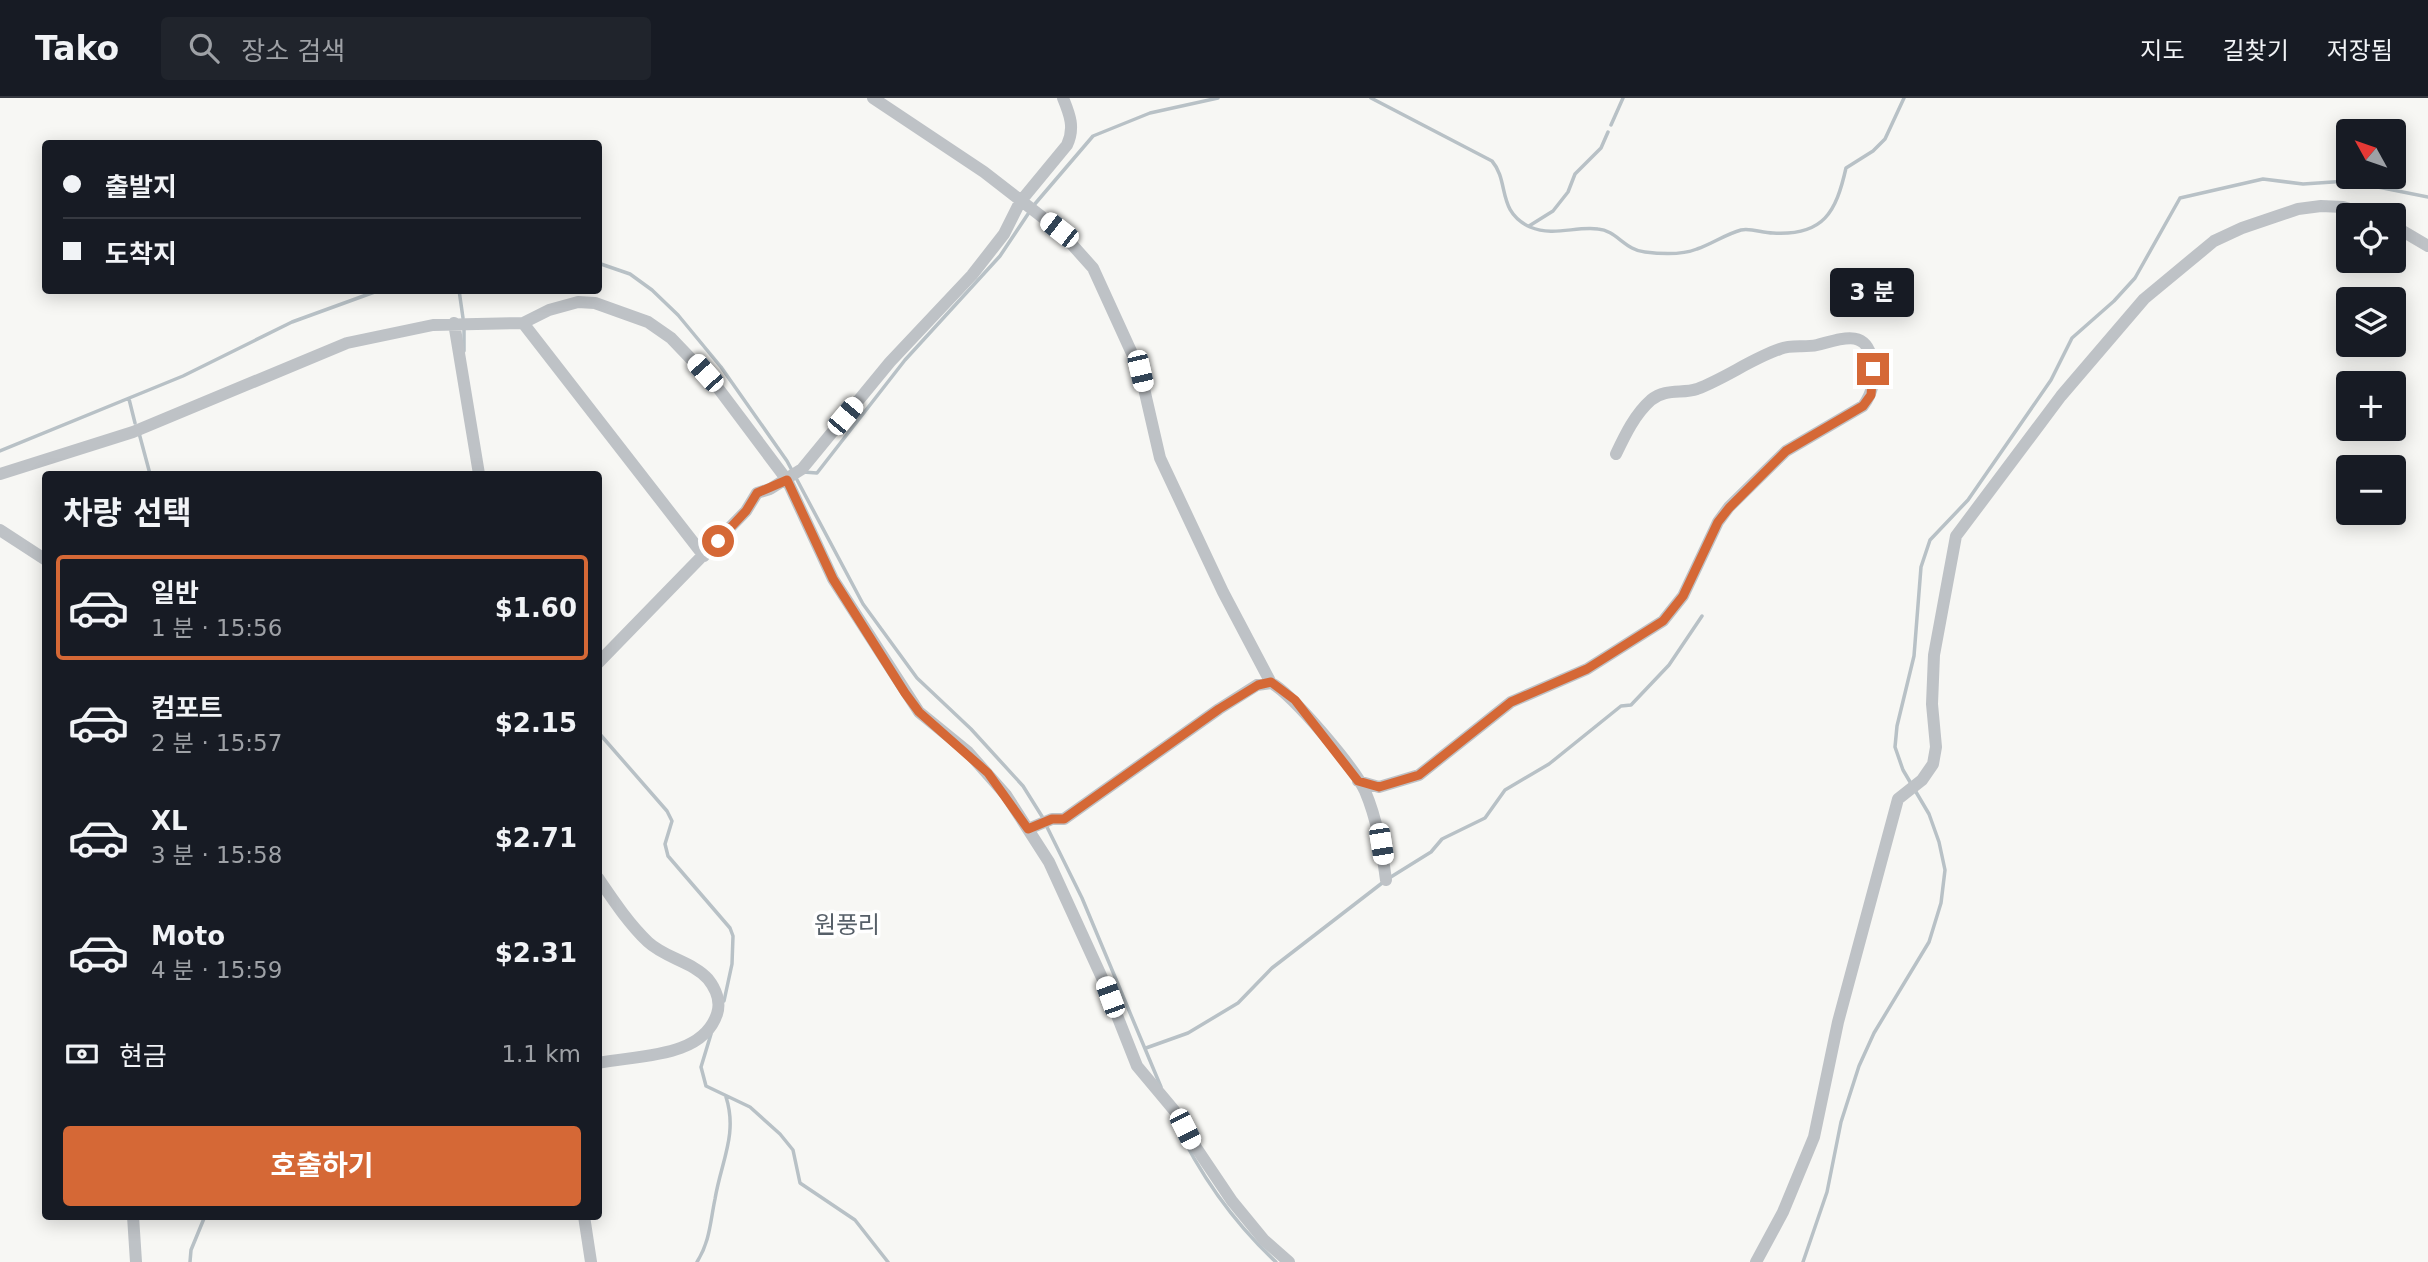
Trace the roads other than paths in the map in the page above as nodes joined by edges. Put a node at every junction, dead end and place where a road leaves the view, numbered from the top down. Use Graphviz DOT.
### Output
graph roads {
  1 [pos="873,98"];
  2 [pos="1063,98"];
  3 [pos="1020,202"];
  4 [pos="2336,207"];
  5 [pos="2406,233"];
  6 [pos="2427,245"];
  7 [pos="454,323"];
  8 [pos="523,323"];
  9 [pos="1616,454"];
  10 [pos="479,471"];
  11 [pos="0,474"];
  12 [pos="787,480"];
  13 [pos="0,530"];
  14 [pos="704,555"];
  15 [pos="42,557"];
  16 [pos="602,659"];
  17 [pos="1271,682"];
  18 [pos="1358,781"];
  19 [pos="1028,829"];
  20 [pos="1386,880"];
  21 [pos="602,883"];
  22 [pos="602,1062"];
  23 [pos="132,1220"];
  24 [pos="585,1220"];
  25 [pos="136,1262"];
  26 [pos="591,1262"];
  27 [pos="1289,1262"];
  28 [pos="1756,1262"];
  1 -- 3 [label="street"];
  2 -- 3 [label="street"];
  3 -- 12 [label="street"];
  3 -- 17 [label="street"];
  4 -- 28 [label="street"];
  5 -- 6 [label="street"];
  7 -- 8 [label="street"];
  7 -- 10 [label="street"];
  7 -- 11 [label="street"];
  8 -- 12 [label="street"];
  8 -- 14 [label="street"];
  9 -- 18 [label="street"];
  12 -- 14 [label="street"];
  12 -- 19 [label="street"];
  13 -- 15 [label="street"];
  14 -- 16 [label="street"];
  17 -- 18 [label="street"];
  17 -- 19 [label="street"];
  18 -- 20 [label="street"];
  19 -- 27 [label="street"];
  21 -- 22 [label="street"];
  23 -- 25 [label="street"];
  24 -- 26 [label="street"];
}
